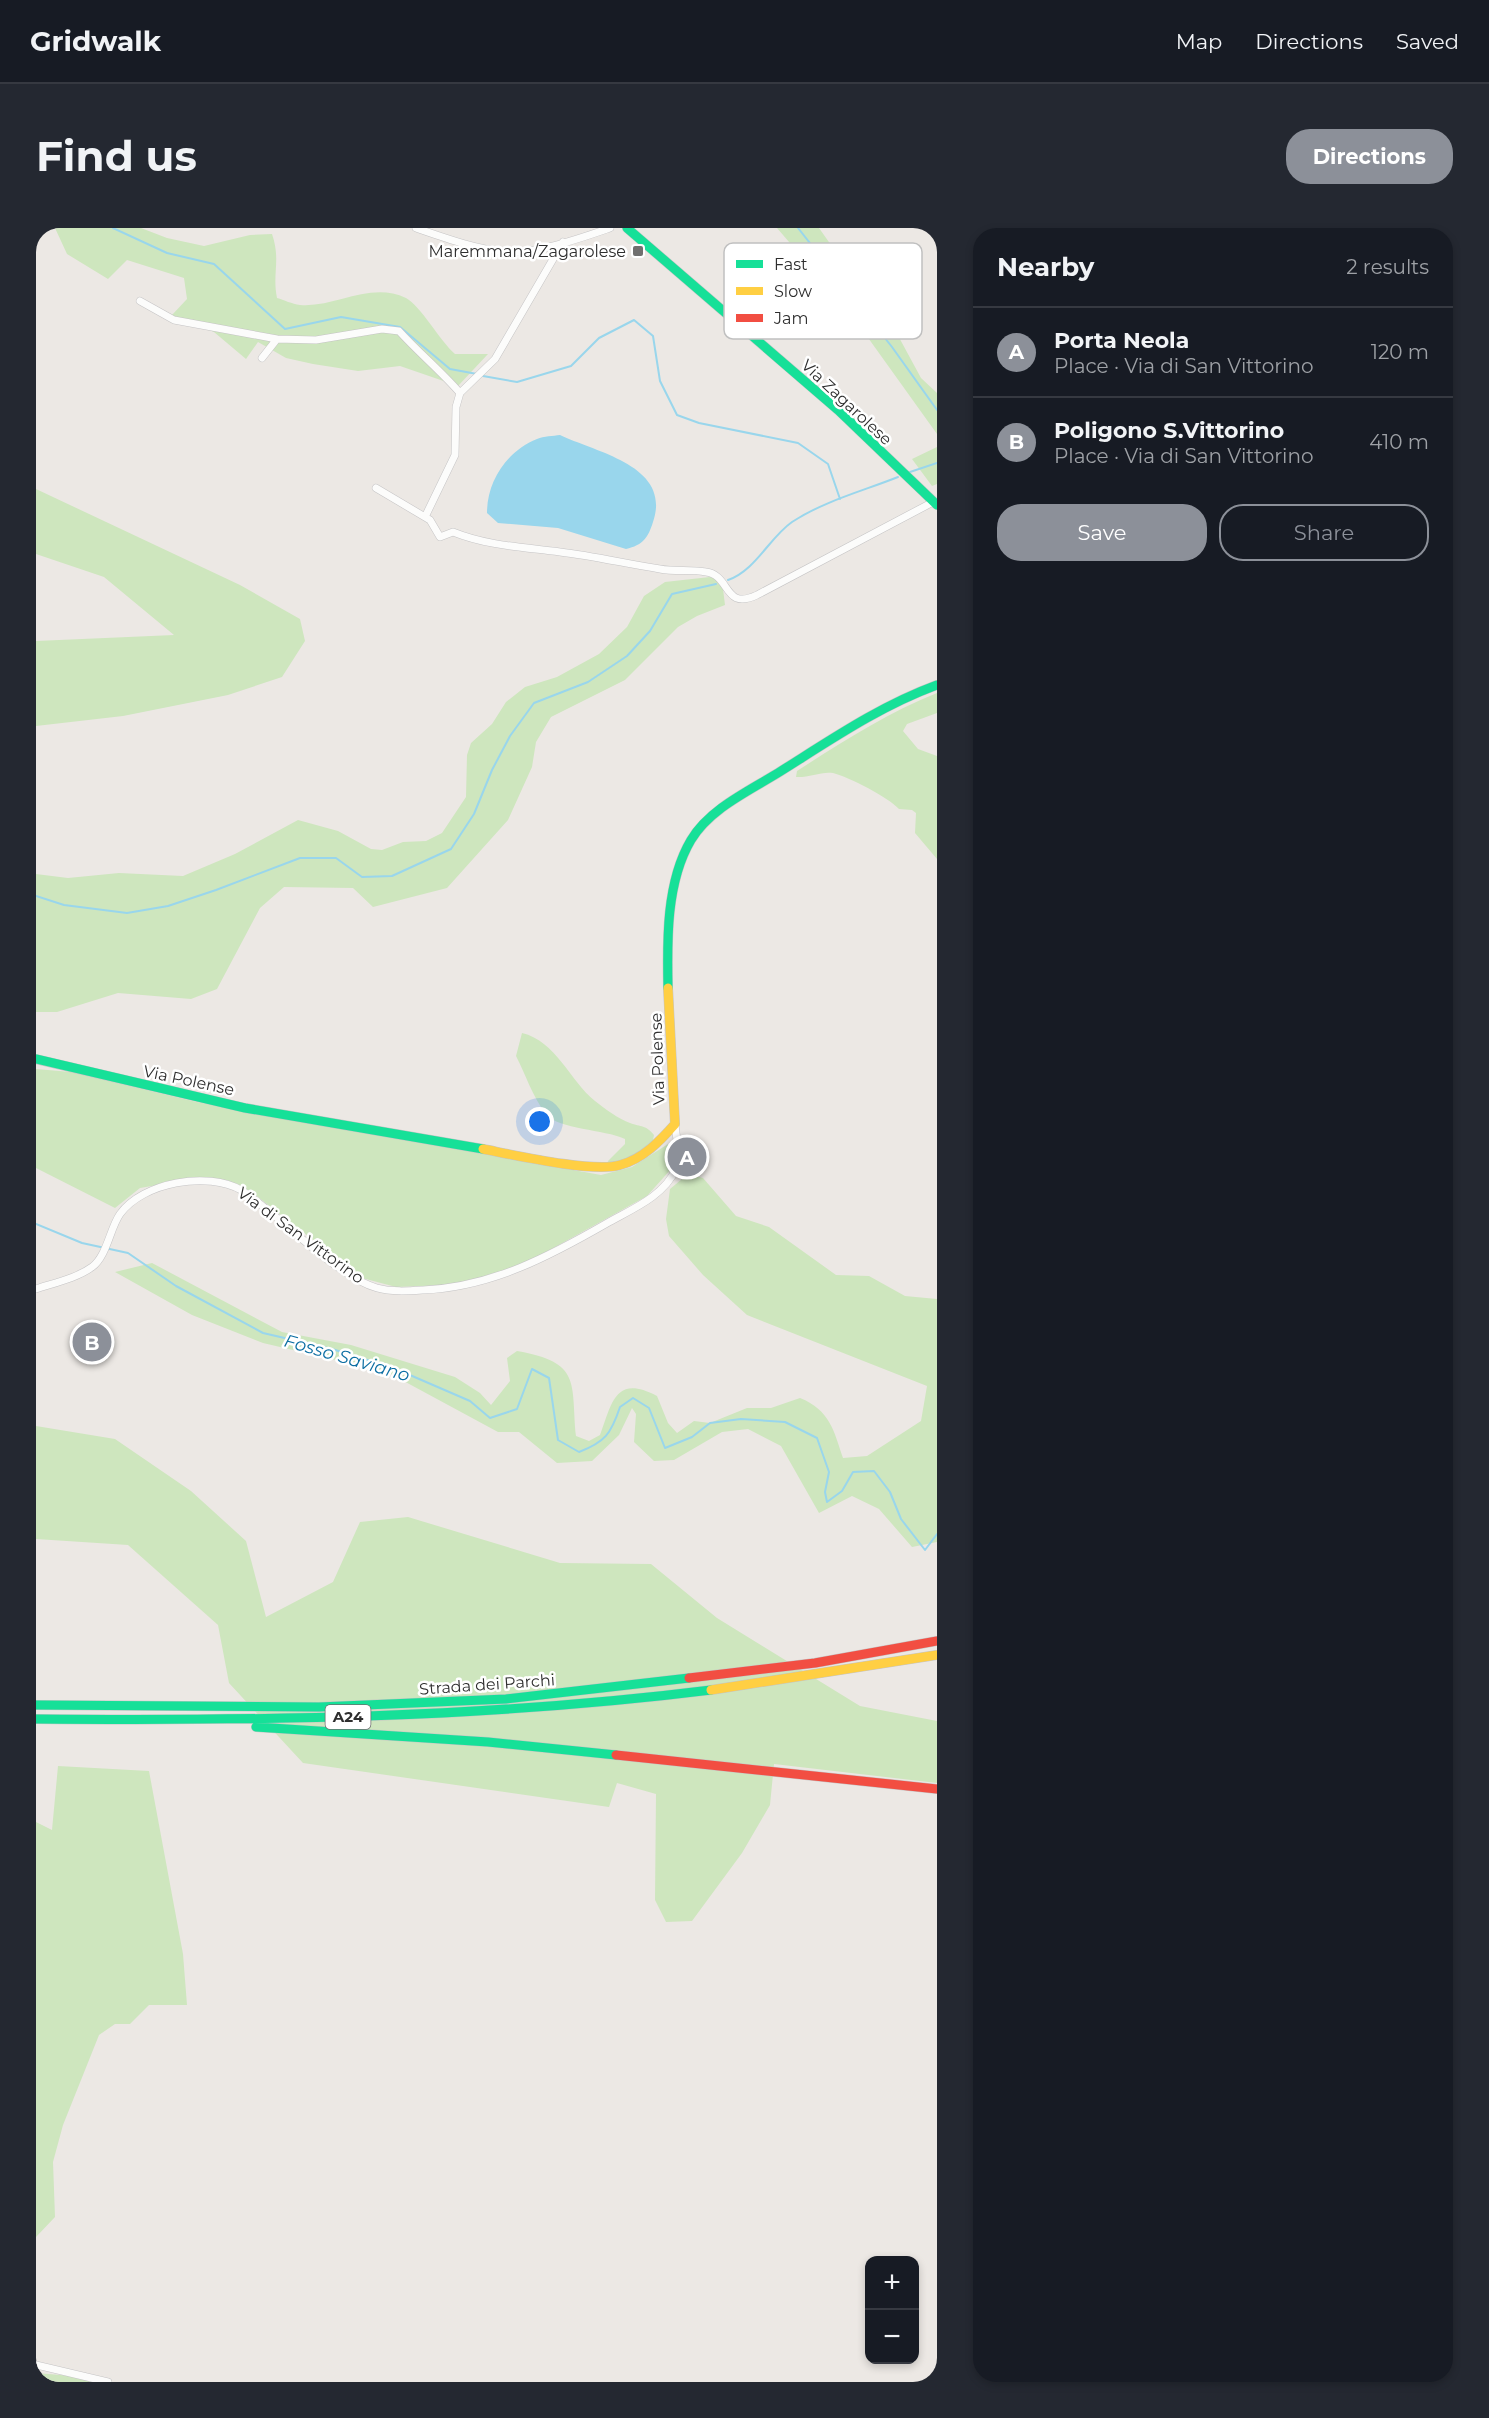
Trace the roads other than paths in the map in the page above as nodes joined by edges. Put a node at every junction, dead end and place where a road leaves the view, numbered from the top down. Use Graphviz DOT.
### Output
graph roads {
  1 [pos="416,228"];
  2 [pos="610,228"];
  3 [pos="627,228"];
  4 [pos="563,242"];
  5 [pos="140,302"];
  6 [pos="724,312"];
  7 [pos="277,339"];
  8 [pos="756,339"];
  9 [pos="262,358"];
  10 [pos="460,393"];
  11 [pos="376,488"];
  12 [pos="935,504"];
  13 [pos="424,517"];
  14 [pos="937,685"];
  15 [pos="36,1059"];
  16 [pos="675,1124"];
  17 [pos="36,1289"];
  18 [pos="937,1641"];
  19 [pos="937,1654"];
  20 [pos="36,1706"];
  21 [pos="36,1719"];
  22 [pos="165,1720"];
  23 [pos="937,1789"];
  24 [pos="36,2365"];
  25 [pos="108,2382"];
  1 -- 4 [label="street"];
  2 -- 4 [label="street"];
  3 -- 6 [label="main road, Via Zagarolese"];
  4 -- 10 [label="street"];
  5 -- 7 [label="street"];
  7 -- 9 [label="street"];
  7 -- 10 [label="street"];
  8 -- 12 [label="main road, Via Zagarolese"];
  10 -- 13 [label="street"];
  11 -- 13 [label="street"];
  12 -- 13 [label="street"];
  14 -- 16 [label="main road, Via Polense"];
  15 -- 16 [label="main road, Via Polense"];
  16 -- 17 [label="street, Via di San Vittorino"];
  18 -- 20 [label="main road, Strada dei Parchi / A24"];
  19 -- 22 [label="main road, Strada dei Parchi / A24"];
  21 -- 22 [label="main road, Strada dei Parchi / A24"];
  22 -- 23 [label="main road"];
  24 -- 25 [label="street"];
}
